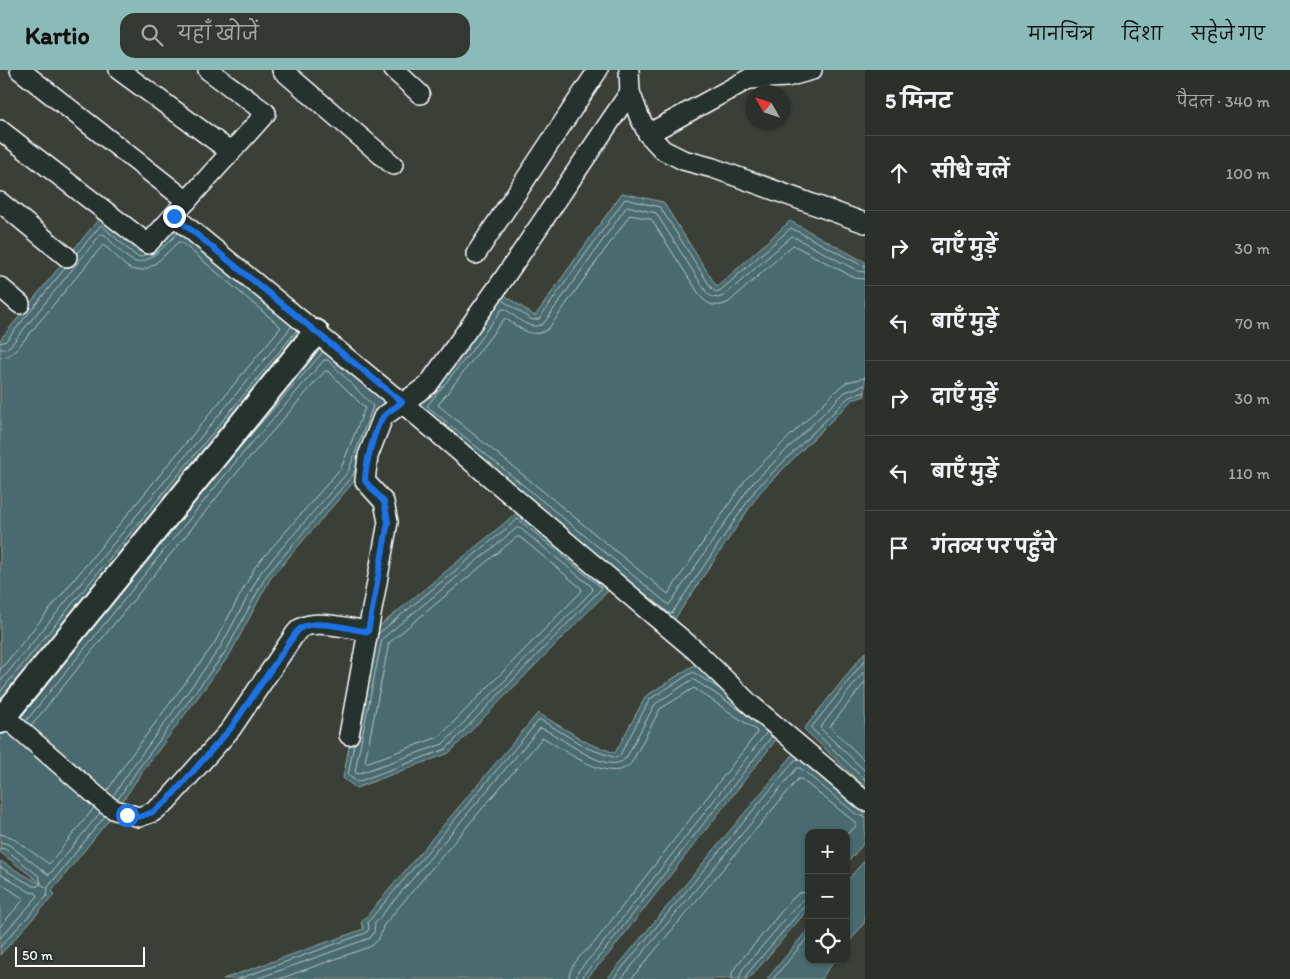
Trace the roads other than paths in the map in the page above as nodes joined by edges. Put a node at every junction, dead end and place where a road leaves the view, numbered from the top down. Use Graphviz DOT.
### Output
graph roads {
  1 [pos="20,70"];
  2 [pos="119,70"];
  3 [pos="282,70"];
  4 [pos="394,70"];
  5 [pos="598,70"];
  6 [pos="629,70"];
  7 [pos="812,70"];
  8 [pos="210,71"];
  9 [pos="757,75"];
  10 [pos="630,92"];
  11 [pos="420,94"];
  12 [pos="0,130"];
  13 [pos="648,134"];
  14 [pos="231,152"];
  15 [pos="394,165"];
  16 [pos="187,201"];
  17 [pos="0,202"];
  18 [pos="174,216"];
  19 [pos="865,223"];
  20 [pos="476,254"];
  21 [pos="67,257"];
  22 [pos="0,287"];
  23 [pos="20,304"];
  24 [pos="316,332"];
  25 [pos="402,402"];
  26 [pos="368,632"];
  27 [pos="2,719"];
  28 [pos="349,735"];
  29 [pos="865,801"];
  1 -- 16 [label="street"];
  2 -- 14 [label="street"];
  3 -- 15 [label="street"];
  4 -- 11 [label="street"];
  5 -- 20 [label="street"];
  6 -- 10 [label="street"];
  7 -- 9 [label="street"];
  8 -- 14 [label="street"];
  9 -- 13 [label="street"];
  10 -- 13 [label="street"];
  10 -- 25 [label="street"];
  12 -- 18 [label="street"];
  13 -- 19 [label="street"];
  14 -- 16 [label="street"];
  16 -- 18 [label="street"];
  17 -- 21 [label="street"];
  18 -- 24 [label="street"];
  22 -- 23 [label="street"];
  24 -- 25 [label="street"];
  24 -- 27 [label="street"];
  25 -- 26 [label="street"];
  25 -- 29 [label="street"];
  26 -- 27 [label="street"];
  26 -- 28 [label="street"];
}
